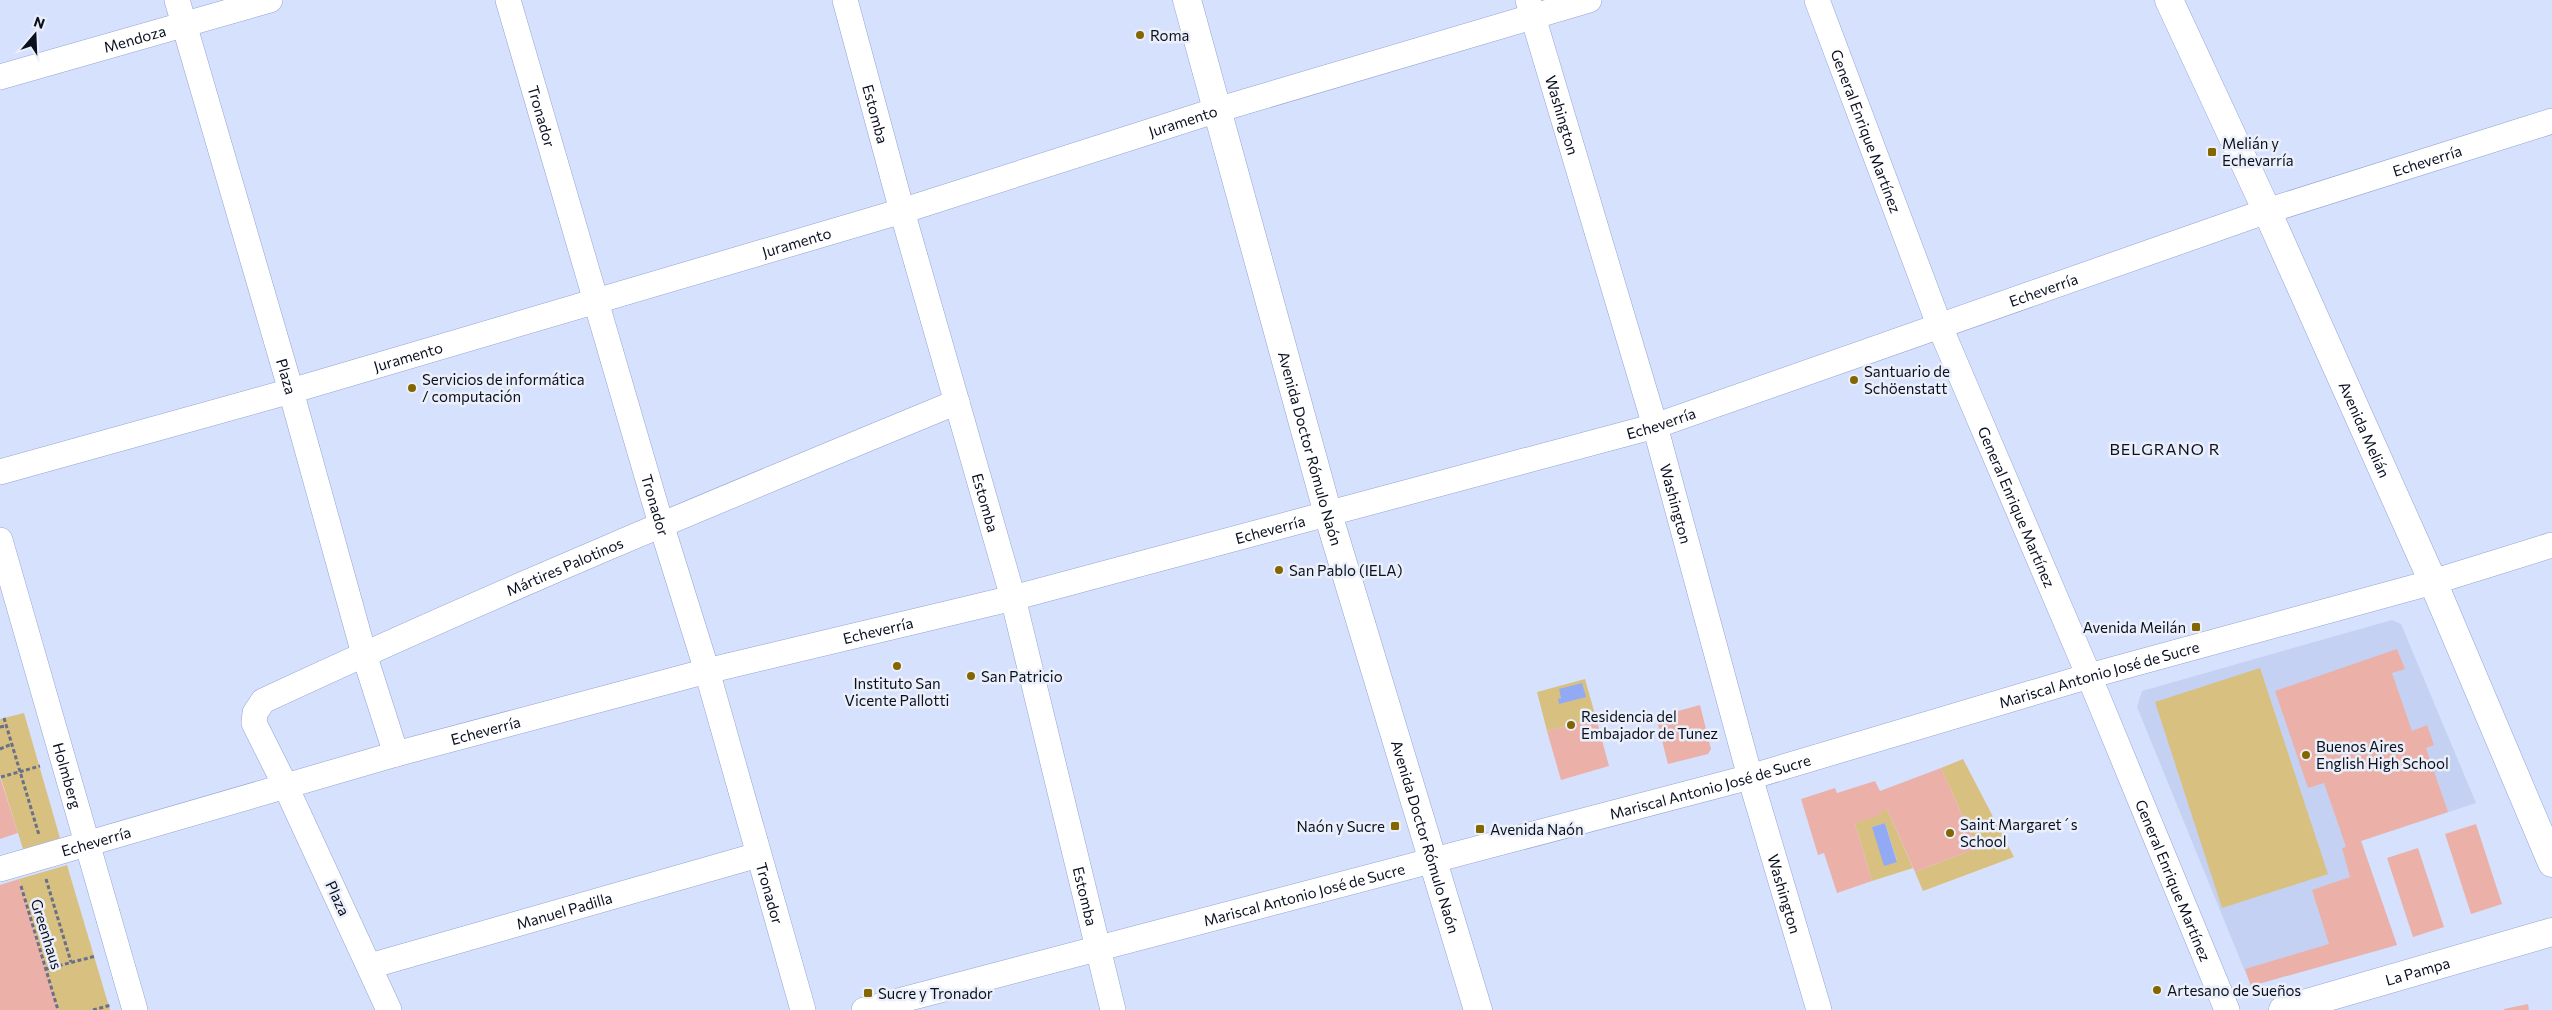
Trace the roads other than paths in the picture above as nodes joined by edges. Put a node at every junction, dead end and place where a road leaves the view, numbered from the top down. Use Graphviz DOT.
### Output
graph roads {
  1 [pos="177,0"];
  2 [pos="270,0"];
  3 [pos="508,0"];
  4 [pos="845,0"];
  5 [pos="1187,0"];
  6 [pos="1589,0"];
  7 [pos="1817,0"];
  8 [pos="2169,0"];
  9 [pos="1530,8"];
  10 [pos="184,26"];
  11 [pos="0,77"];
  12 [pos="1217,110"];
  13 [pos="2552,122"];
  14 [pos="902,211"];
  15 [pos="2266,211"];
  16 [pos="596,300"];
  17 [pos="1940,327"];
  18 [pos="292,391"];
  19 [pos="957,402"];
  20 [pos="1655,426"];
  21 [pos="0,472"];
  22 [pos="1328,514"];
  23 [pos="661,524"];
  24 [pos="0,540"];
  25 [pos="2552,545"];
  26 [pos="2433,582"];
  27 [pos="1013,598"];
  28 [pos="364,654"];
  29 [pos="707,671"];
  30 [pos="2089,676"];
  31 [pos="396,754"];
  32 [pos="1750,777"];
  33 [pos="286,786"];
  34 [pos="88,842"];
  35 [pos="758,855"];
  36 [pos="1432,862"];
  37 [pos="2552,863"];
  38 [pos="7,867"];
  39 [pos="2552,932"];
  40 [pos="1098,948"];
  41 [pos="370,966"];
  42 [pos="134,1010"];
  43 [pos="389,1010"];
  44 [pos="803,1010"];
  45 [pos="864,1010"];
  46 [pos="1113,1010"];
  47 [pos="1478,1010"];
  48 [pos="1819,1010"];
  49 [pos="2227,1010"];
  50 [pos="2283,1010"];
  1 -- 10 [label="street, Plaza"];
  2 -- 10 [label="street, Mendoza"];
  3 -- 16 [label="street, Tronador"];
  4 -- 14 [label="street, Estomba"];
  5 -- 12 [label="street, Avenida Doctor Rómulo Naón"];
  6 -- 9 [label="street, Juramento"];
  7 -- 17 [label="street, General Enrique Martínez"];
  8 -- 15 [label="street, Avenida Melián"];
  9 -- 12 [label="street, Juramento"];
  9 -- 20 [label="street, Washington"];
  10 -- 11 [label="street, Mendoza"];
  10 -- 18 [label="street, Plaza"];
  12 -- 14 [label="street, Juramento"];
  12 -- 22 [label="street, Avenida Doctor Rómulo Naón"];
  13 -- 15 [label="street, Echeverría"];
  14 -- 16 [label="street, Juramento"];
  14 -- 19 [label="street, Estomba"];
  15 -- 17 [label="street, Echeverría"];
  15 -- 26 [label="street, Avenida Melián"];
  16 -- 18 [label="street, Juramento"];
  16 -- 23 [label="street, Tronador"];
  17 -- 20 [label="street, Echeverría"];
  17 -- 30 [label="street, General Enrique Martínez"];
  18 -- 21 [label="street, Juramento"];
  18 -- 28 [label="street, Plaza"];
  19 -- 23 [label="street, Mártires Palotinos"];
  19 -- 27 [label="street, Estomba"];
  20 -- 22 [label="street, Echeverría"];
  20 -- 32 [label="street, Washington"];
  22 -- 27 [label="street, Echeverría"];
  22 -- 36 [label="street, Avenida Doctor Rómulo Naón"];
  23 -- 28 [label="street, Mártires Palotinos"];
  23 -- 29 [label="street, Tronador"];
  24 -- 34 [label="street, Holmberg"];
  25 -- 26 [label="street, Mariscal Antonio José de Sucre"];
  26 -- 30 [label="street, Mariscal Antonio José de Sucre"];
  26 -- 37 [label="street, Avenida Melián"];
  27 -- 29 [label="street, Echeverría"];
  27 -- 40 [label="street, Estomba"];
  28 -- 31 [label="street, Plaza"];
  28 -- 33 [label="street, Mártires Palotinos"];
  29 -- 31 [label="street, Echeverría"];
  29 -- 35 [label="street, Tronador"];
  30 -- 32 [label="street, Mariscal Antonio José de Sucre"];
  30 -- 49 [label="street, General Enrique Martínez"];
  31 -- 33 [label="street, Echeverría"];
  32 -- 36 [label="street, Mariscal Antonio José de Sucre"];
  32 -- 48 [label="street, Washington"];
  33 -- 34 [label="street, Echeverría"];
  33 -- 41 [label="street, Plaza"];
  34 -- 38 [label="street, Echeverría"];
  34 -- 42 [label="street, Holmberg"];
  35 -- 41 [label="street, Manuel Padilla"];
  35 -- 44 [label="street, Tronador"];
  36 -- 40 [label="street, Mariscal Antonio José de Sucre"];
  36 -- 47 [label="street, Avenida Doctor Rómulo Naón"];
  39 -- 50 [label="street, La Pampa"];
  40 -- 45 [label="street, Mariscal Antonio José de Sucre"];
  40 -- 46 [label="street, Estomba"];
  41 -- 43 [label="street, Plaza"];
}
